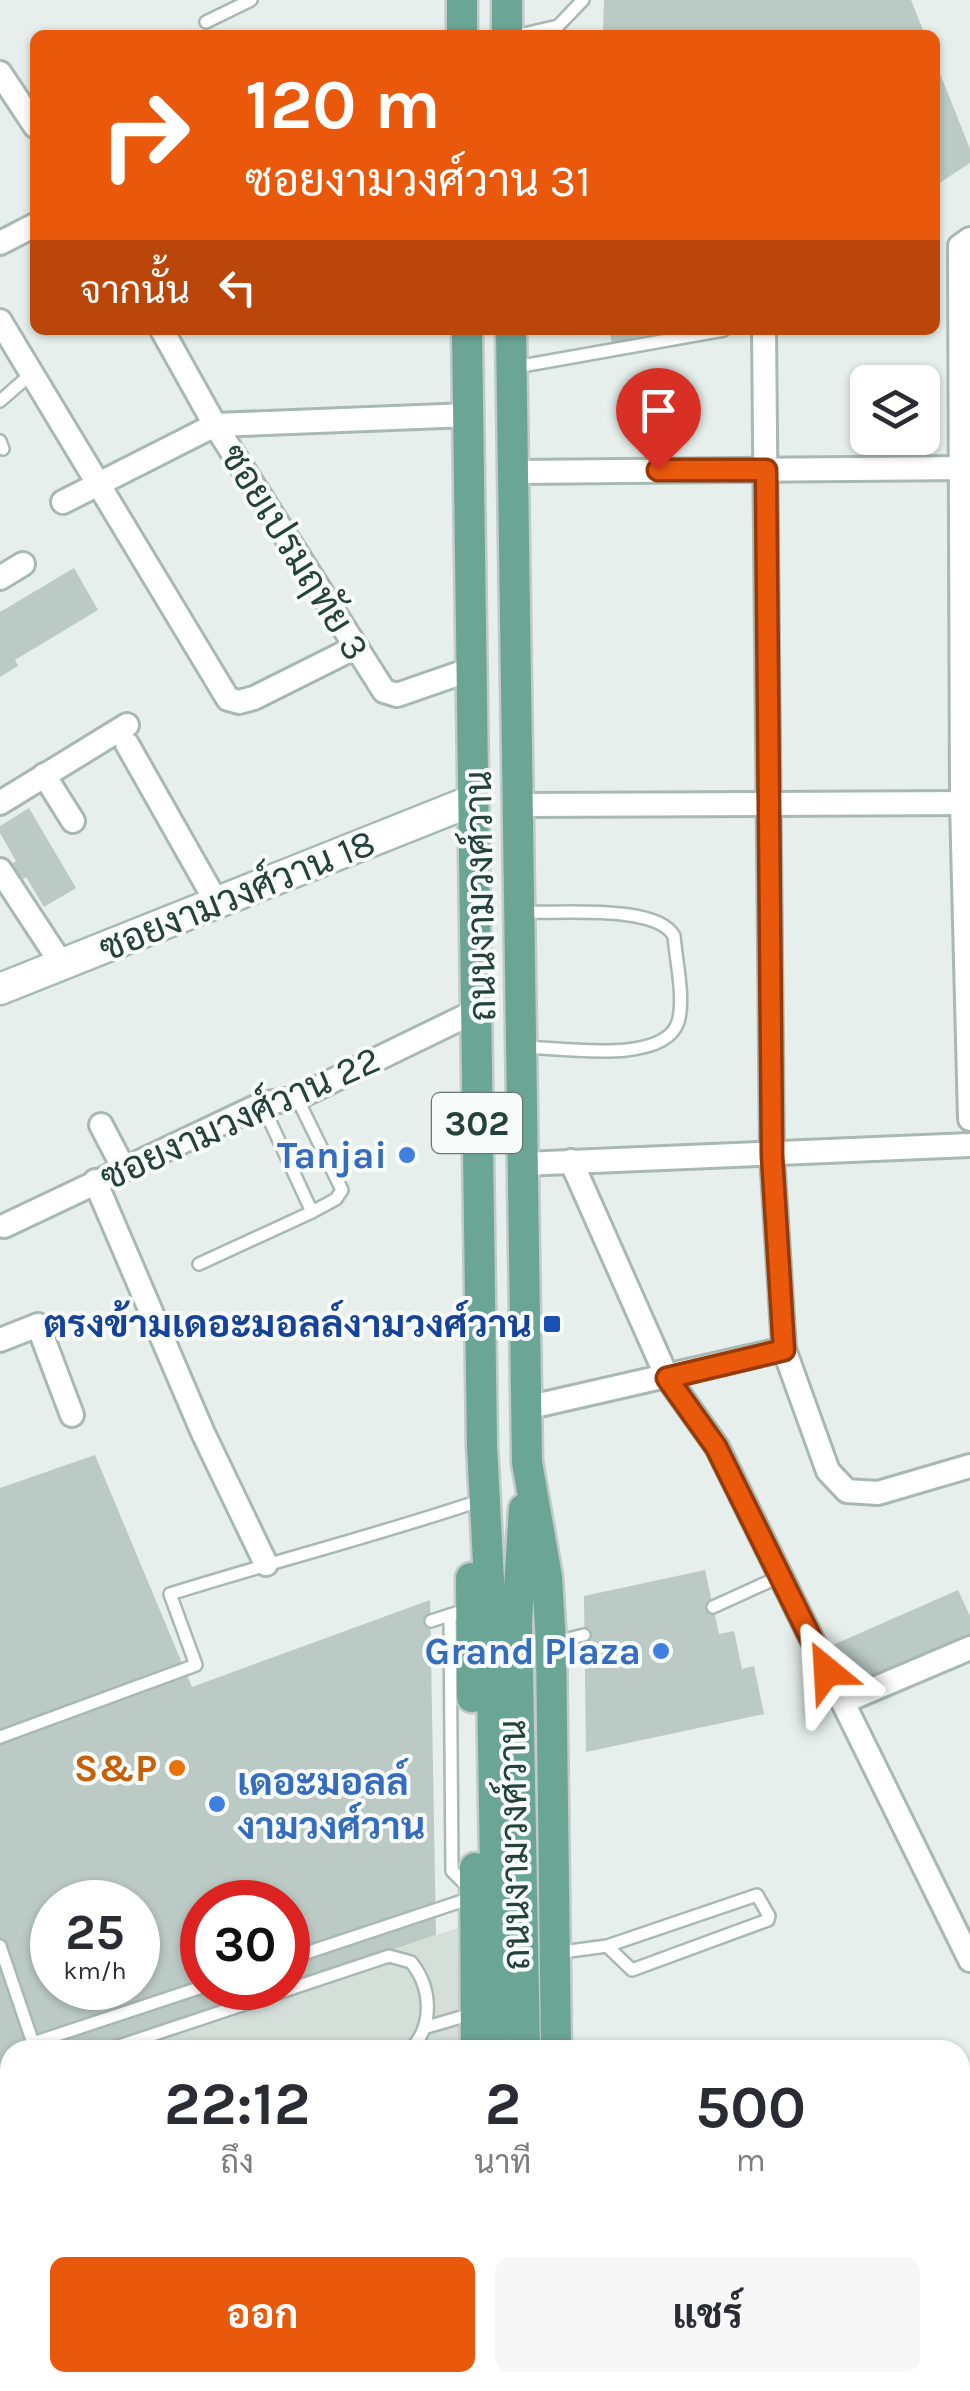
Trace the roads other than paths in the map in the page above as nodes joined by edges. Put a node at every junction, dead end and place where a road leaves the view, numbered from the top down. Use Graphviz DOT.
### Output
graph roads {
  1 [pos="251,0"];
  2 [pos="462,0"];
  3 [pos="506,0"];
  4 [pos="582,0"];
  5 [pos="206,22"];
  6 [pos="462,30"];
  7 [pos="507,30"];
  8 [pos="540,30"];
  9 [pos="3,85"];
  10 [pos="30,120"];
  11 [pos="30,227"];
  12 [pos="970,240"];
  13 [pos="0,242"];
  14 [pos="0,321"];
  15 [pos="165,335"];
  16 [pos="468,335"];
  17 [pos="511,335"];
  18 [pos="696,335"];
  19 [pos="764,335"];
  20 [pos="512,368"];
  21 [pos="31,374"];
  22 [pos="0,401"];
  23 [pos="468,415"];
  24 [pos="214,425"];
  25 [pos="966,468"];
  26 [pos="766,470"];
  27 [pos="514,472"];
  28 [pos="95,484"];
  29 [pos="63,502"];
  30 [pos="22,564"];
  31 [pos="0,578"];
  32 [pos="356,647"];
  33 [pos="472,669"];
  34 [pos="44,775"];
  35 [pos="474,800"];
  36 [pos="0,803"];
  37 [pos="966,803"];
  38 [pos="519,805"];
  39 [pos="769,806"];
  40 [pos="73,821"];
  41 [pos="0,870"];
  42 [pos="217,902"];
  43 [pos="520,912"];
  44 [pos="63,966"];
  45 [pos="0,989"];
  46 [pos="476,1011"];
  47 [pos="521,1047"];
  48 [pos="297,1098"];
  49 [pos="262,1104"];
  50 [pos="970,1118"];
  51 [pos="100,1125"];
  52 [pos="970,1145"];
  53 [pos="772,1156"];
  54 [pos="571,1161"];
  55 [pos="524,1164"];
  56 [pos="124,1169"];
  57 [pos="95,1181"];
  58 [pos="312,1212"];
  59 [pos="4,1226"];
  60 [pos="199,1264"];
  61 [pos="0,1340"];
  62 [pos="784,1350"];
  63 [pos="667,1378"];
  64 [pos="526,1408"];
  65 [pos="72,1415"];
  66 [pos="482,1446"];
  67 [pos="527,1462"];
  68 [pos="970,1466"];
  69 [pos="476,1502"];
  70 [pos="266,1564"];
  71 [pos="779,1577"];
  72 [pos="714,1607"];
  73 [pos="482,1616"];
  74 [pos="432,1621"];
  75 [pos="584,1635"];
  76 [pos="551,1642"];
  77 [pos="970,1648"];
  78 [pos="843,1702"];
  79 [pos="0,1737"];
  80 [pos="475,1895"];
  81 [pos="0,1946"];
  82 [pos="608,1946"];
  83 [pos="310,1951"];
  84 [pos="555,1953"];
  85 [pos="970,1960"];
  86 [pos="180,1994"];
  87 [pos="475,2013"];
  88 [pos="427,2027"];
  89 [pos="32,2040"];
  90 [pos="42,2040"];
  91 [pos="137,2040"];
  92 [pos="417,2040"];
  93 [pos="476,2040"];
  94 [pos="498,2040"];
  95 [pos="524,2040"];
  96 [pos="556,2040"];
  1 -- 5 [label="lane"];
  2 -- 6 [label="main road"];
  3 -- 7 [label="main road"];
  4 -- 8 [label="lane"];
  9 -- 10 [label="street"];
  11 -- 13 [label="street"];
  12 -- 25 [label="street"];
  14 -- 21 [label="street"];
  15 -- 24 [label="street, ซอยเปรมฤทัย 3"];
  16 -- 23 [label="main road, ถนนงามวงศ์วาน / 302"];
  17 -- 20 [label="main road, ถนนงามวงศ์วาน / 302"];
  18 -- 20 [label="lane"];
  19 -- 26 [label="street"];
  20 -- 27 [label="main road, ถนนงามวงศ์วาน / 302"];
  21 -- 22 [label="lane"];
  21 -- 28 [label="street"];
  23 -- 24 [label="street"];
  23 -- 33 [label="main road, ถนนงามวงศ์วาน / 302"];
  24 -- 28 [label="street"];
  24 -- 32 [label="street, ซอยเปรมฤทัย 3"];
  25 -- 26 [label="street"];
  25 -- 37 [label="street"];
  26 -- 27 [label="street"];
  26 -- 39 [label="street"];
  27 -- 38 [label="main road, ถนนงามวงศ์วาน / 302"];
  28 -- 29 [label="street"];
  28 -- 32 [label="street"];
  30 -- 31 [label="street"];
  32 -- 33 [label="street, ซอยเปรมฤทัย 3"];
  33 -- 35 [label="main road, ถนนงามวงศ์วาน / 302"];
  34 -- 36 [label="street"];
  34 -- 40 [label="street"];
  34 -- 42 [label="street"];
  35 -- 42 [label="street, ซอยงามวงศ์วาน 18"];
  35 -- 46 [label="main road, ถนนงามวงศ์วาน / 302"];
  37 -- 39 [label="street"];
  37 -- 50 [label="street"];
  38 -- 39 [label="street"];
  38 -- 43 [label="main road, ถนนงามวงศ์วาน / 302"];
  39 -- 53 [label="street"];
  41 -- 44 [label="street"];
  42 -- 44 [label="street, ซอยงามวงศ์วาน 18"];
  43 -- 47 [label="main road, ถนนงามวงศ์วาน / 302"];
  43 -- 47 [label="lane"];
  44 -- 45 [label="street, ซอยงามวงศ์วาน 18"];
  46 -- 48 [label="street, ซอยงามวงศ์วาน 22"];
  46 -- 66 [label="main road, ถนนงามวงศ์วาน / 302"];
  47 -- 55 [label="main road, ถนนงามวงศ์วาน / 302"];
  48 -- 49 [label="street, ซอยงามวงศ์วาน 22"];
  48 -- 58 [label="lane"];
  49 -- 56 [label="street, ซอยงามวงศ์วาน 22"];
  49 -- 58 [label="lane"];
  51 -- 56 [label="street"];
  52 -- 53 [label="street"];
  53 -- 54 [label="street"];
  53 -- 62 [label="street"];
  54 -- 55 [label="street"];
  54 -- 63 [label="street"];
  55 -- 64 [label="main road, ถนนงามวงศ์วาน / 302"];
  56 -- 57 [label="street, ซอยงามวงศ์วาน 22"];
  57 -- 59 [label="street, ซอยงามวงศ์วาน 22"];
  57 -- 70 [label="street"];
  58 -- 60 [label="lane"];
  61 -- 65 [label="street"];
  62 -- 63 [label="street"];
  62 -- 68 [label="street"];
  63 -- 64 [label="street"];
  63 -- 71 [label="street"];
  64 -- 67 [label="main road, ถนนงามวงศ์วาน / 302"];
  66 -- 69 [label="main road, ถนนงามวงศ์วาน / 302"];
  66 -- 73 [label="main road, ถนนงามวงศ์วาน / 302"];
  67 -- 73 [label="main road, ถนนงามวงศ์วาน / 302"];
  67 -- 76 [label="main road, ถนนงามวงศ์วาน / 302"];
  69 -- 70 [label="lane"];
  69 -- 73 [label="main road, ถนนงามวงศ์วาน / 302"];
  70 -- 79 [label="lane"];
  71 -- 72 [label="lane"];
  71 -- 78 [label="street"];
  73 -- 74 [label="lane"];
  73 -- 80 [label="main road, ถนนงามวงศ์วาน / 302"];
  73 -- 94 [label="main road, ถนนงามวงศ์วาน / 302"];
  73 -- 95 [label="main road, ถนนงามวงศ์วาน / 302"];
  75 -- 76 [label="lane"];
  76 -- 84 [label="main road, ถนนงามวงศ์วาน / 302"];
  77 -- 78 [label="street"];
  78 -- 85 [label="street"];
  80 -- 83 [label="lane"];
  80 -- 87 [label="main road, ถนนงามวงศ์วาน / 302"];
  81 -- 89 [label="lane"];
  82 -- 82 [label="lane"];
  82 -- 84 [label="lane"];
  84 -- 96 [label="main road, ถนนงามวงศ์วาน / 302"];
  86 -- 90 [label="lane"];
  87 -- 88 [label="lane"];
  87 -- 93 [label="main road, ถนนงามวงศ์วาน / 302"];
  88 -- 91 [label="lane"];
  88 -- 92 [label="lane"];
}
